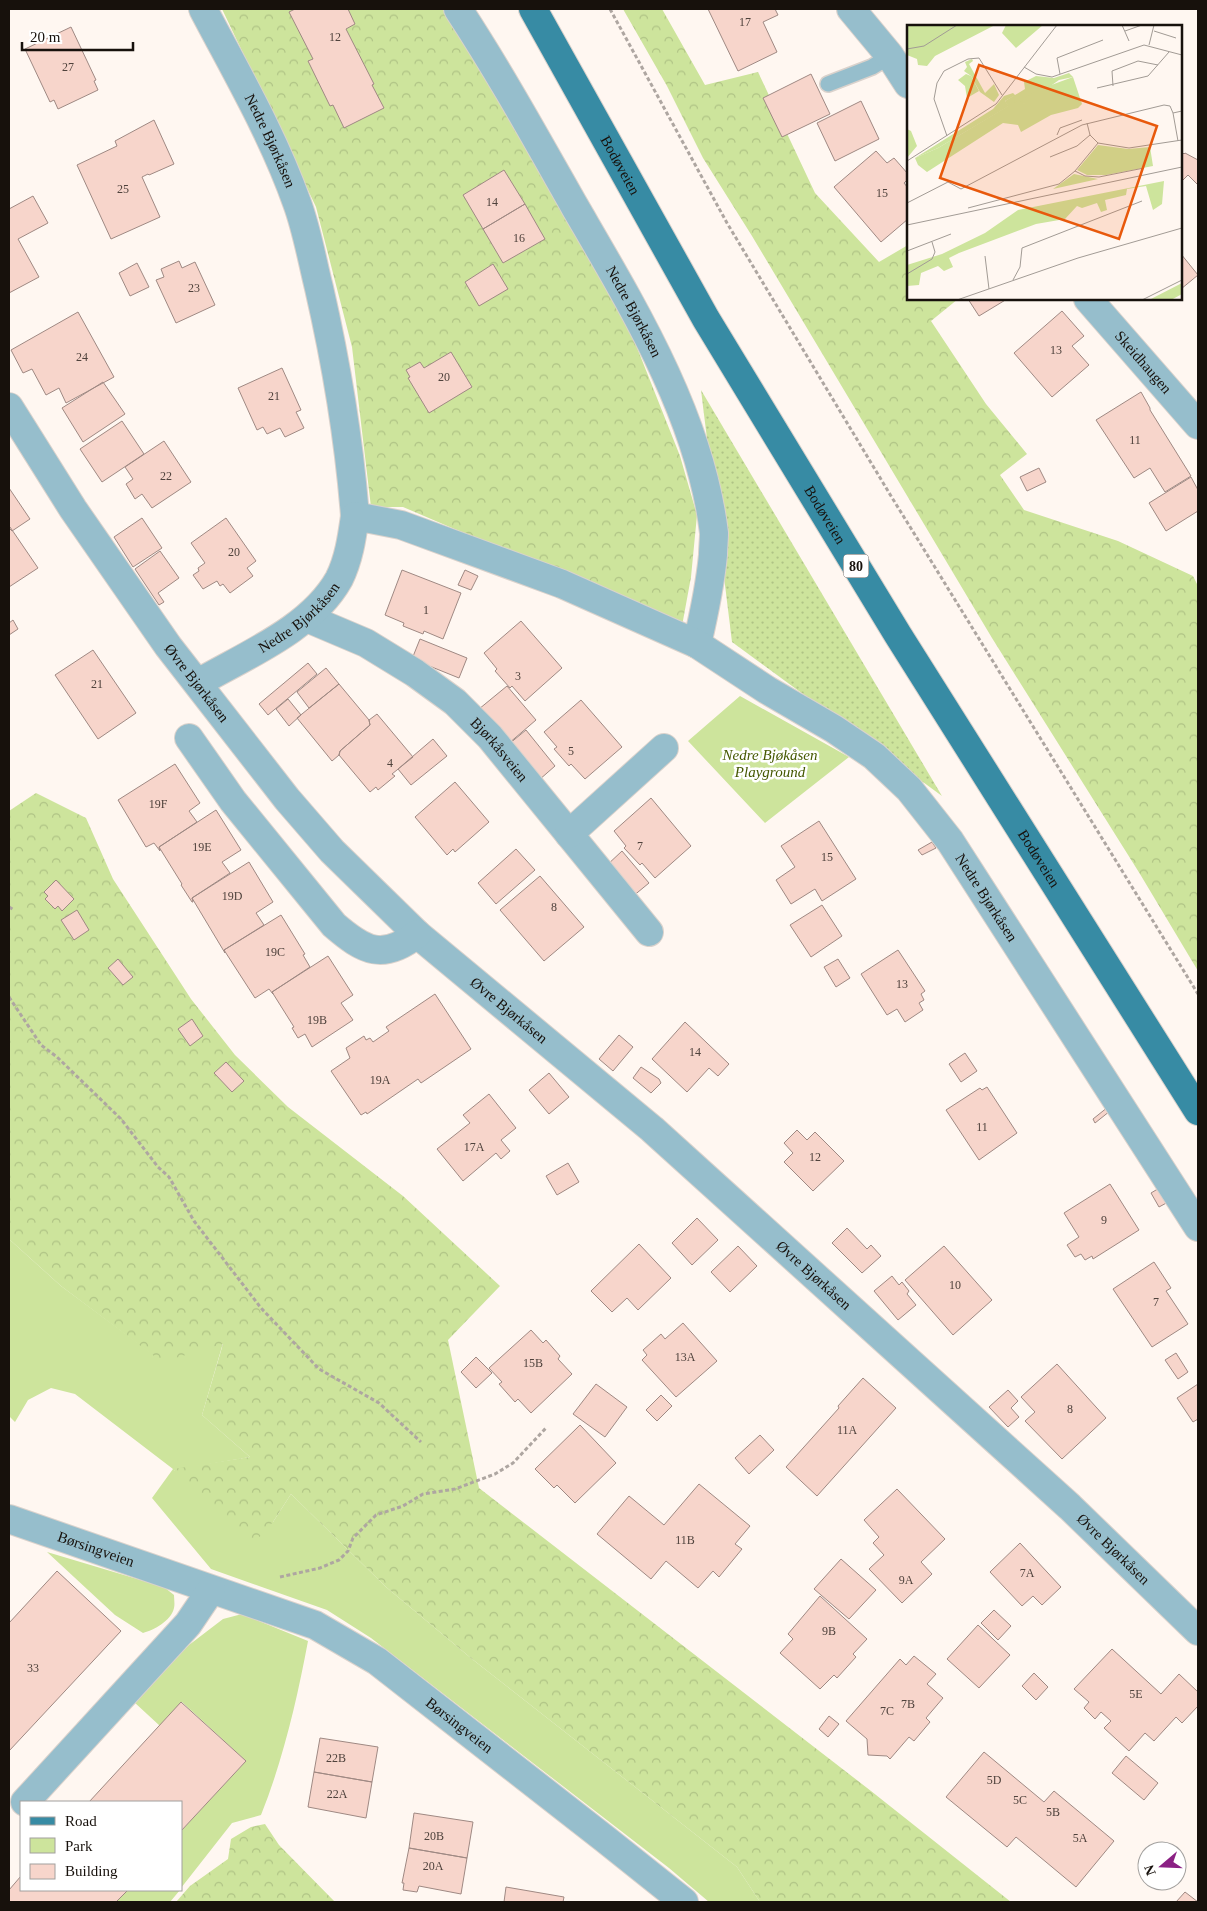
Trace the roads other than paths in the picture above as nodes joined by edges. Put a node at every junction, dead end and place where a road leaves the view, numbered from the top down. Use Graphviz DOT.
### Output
graph roads {
  1 [pos="203,9"];
  2 [pos="458,9"];
  3 [pos="533,9"];
  4 [pos="851,9"];
  5 [pos="890,56"];
  6 [pos="907,82"];
  7 [pos="828,84"];
  8 [pos="1089,300"];
  9 [pos="9,407"];
  10 [pos="1198,425"];
  11 [pos="355,516"];
  12 [pos="307,618"];
  13 [pos="697,644"];
  14 [pos="198,683"];
  15 [pos="189,738"];
  16 [pos="664,748"];
  17 [pos="569,834"];
  18 [pos="649,932"];
  19 [pos="417,934"];
  20 [pos="1198,1111"];
  21 [pos="1198,1227"];
  22 [pos="9,1519"];
  23 [pos="211,1590"];
  24 [pos="1198,1630"];
  25 [pos="25,1801"];
  26 [pos="20,1807"];
  27 [pos="9,1820"];
  28 [pos="684,1902"];
  1 -- 11 [label="street, Nedre Bjørkåsen"];
  2 -- 13 [label="street, Nedre Bjørkåsen"];
  3 -- 20 [label="main road, Bodøveien / 80"];
  4 -- 5 [label="street"];
  5 -- 6 [label="street"];
  5 -- 7 [label="lane"];
  8 -- 10 [label="street, Skeidhaugen"];
  9 -- 14 [label="street, Øvre Bjørkåsen"];
  11 -- 12 [label="street, Nedre Bjørkåsen"];
  11 -- 13 [label="street, Nedre Bjørkåsen"];
  12 -- 14 [label="street, Nedre Bjørkåsen"];
  12 -- 17 [label="street, Bjørkåsveien"];
  13 -- 21 [label="street, Nedre Bjørkåsen"];
  14 -- 19 [label="street, Øvre Bjørkåsen"];
  15 -- 19 [label="street"];
  16 -- 17 [label="street"];
  17 -- 18 [label="street, Bjørkåsveien"];
  19 -- 24 [label="street, Øvre Bjørkåsen"];
  22 -- 23 [label="street, Børsingveien"];
  23 -- 25 [label="street"];
  23 -- 28 [label="street, Børsingveien"];
  26 -- 27 [label="street"];
}
